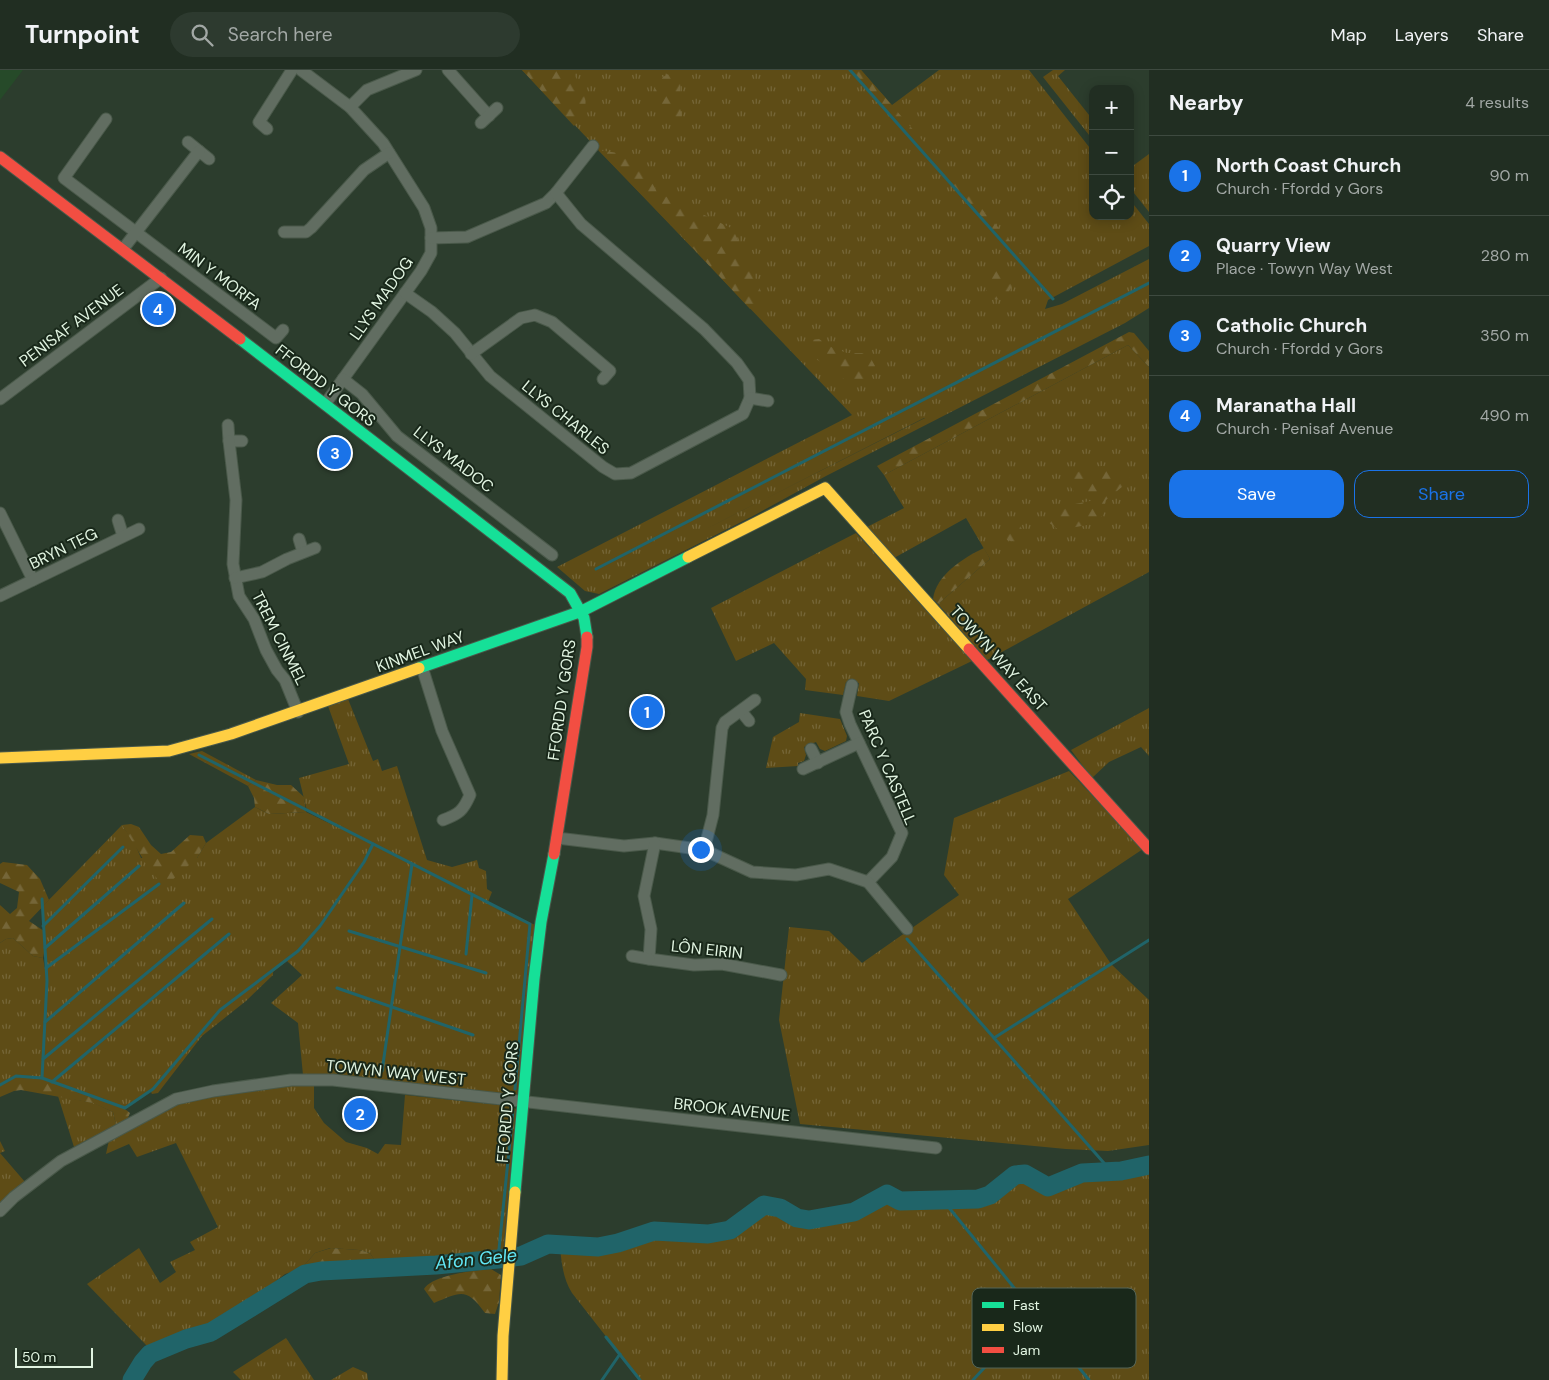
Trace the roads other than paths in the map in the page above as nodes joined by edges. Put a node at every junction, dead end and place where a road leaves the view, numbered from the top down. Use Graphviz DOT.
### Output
graph roads {
  1 [pos="292,70"];
  2 [pos="300,70"];
  3 [pos="416,70"];
  4 [pos="448,70"];
  5 [pos="350,107"];
  6 [pos="489,116"];
  7 [pos="106,119"];
  8 [pos="267,129"];
  9 [pos="188,142"];
  10 [pos="593,146"];
  11 [pos="199,151"];
  12 [pos="389,153"];
  13 [pos="0,157"];
  14 [pos="209,159"];
  15 [pos="556,193"];
  16 [pos="311,228"];
  17 [pos="136,232"];
  18 [pos="284,232"];
  19 [pos="431,238"];
  20 [pos="317,240"];
  21 [pos="123,249"];
  22 [pos="161,278"];
  23 [pos="405,293"];
  24 [pos="283,330"];
  25 [pos="471,354"];
  26 [pos="343,379"];
  27 [pos="603,379"];
  28 [pos="0,398"];
  29 [pos="750,398"];
  30 [pos="768,401"];
  31 [pos="325,404"];
  32 [pos="228,425"];
  33 [pos="229,441"];
  34 [pos="242,441"];
  35 [pos="825,488"];
  36 [pos="0,513"];
  37 [pos="118,520"];
  38 [pos="139,528"];
  39 [pos="123,536"];
  40 [pos="299,539"];
  41 [pos="315,548"];
  42 [pos="303,552"];
  43 [pos="552,556"];
  44 [pos="235,578"];
  45 [pos="33,580"];
  46 [pos="0,596"];
  47 [pos="582,611"];
  48 [pos="422,668"];
  49 [pos="852,685"];
  50 [pos="755,700"];
  51 [pos="741,711"];
  52 [pos="298,712"];
  53 [pos="749,721"];
  54 [pos="859,743"];
  55 [pos="811,749"];
  56 [pos="0,758"];
  57 [pos="818,762"];
  58 [pos="803,769"];
  59 [pos="444,820"];
  60 [pos="557,838"];
  61 [pos="654,843"];
  62 [pos="1149,848"];
  63 [pos="704,850"];
  64 [pos="868,882"];
  65 [pos="907,929"];
  66 [pos="632,956"];
  67 [pos="649,959"];
  68 [pos="761,972"];
  69 [pos="781,975"];
  70 [pos="760,984"];
  71 [pos="524,1102"];
  72 [pos="936,1148"];
  73 [pos="0,1211"];
  74 [pos="502,1380"];
  1 -- 8 [label="street"];
  2 -- 5 [label="street, LLYS MADOG"];
  3 -- 5 [label="street"];
  4 -- 6 [label="street"];
  5 -- 12 [label="street, LLYS MADOG"];
  7 -- 17 [label="street, MIN Y MORFA"];
  9 -- 11 [label="street"];
  10 -- 15 [label="street"];
  11 -- 14 [label="street"];
  11 -- 17 [label="street"];
  12 -- 16 [label="street"];
  12 -- 19 [label="street, LLYS MADOG"];
  13 -- 21 [label="street, FFORDD Y GORS"];
  15 -- 19 [label="street"];
  15 -- 29 [label="street"];
  16 -- 18 [label="street"];
  16 -- 20 [label="street"];
  17 -- 21 [label="street"];
  17 -- 24 [label="street, MIN Y MORFA"];
  19 -- 23 [label="street, LLYS MADOG"];
  21 -- 22 [label="street, FFORDD Y GORS"];
  22 -- 28 [label="street, PENISAF AVENUE"];
  22 -- 31 [label="street, FFORDD Y GORS"];
  23 -- 25 [label="street, LLYS CHARLES"];
  23 -- 26 [label="street, LLYS MADOG"];
  25 -- 27 [label="street"];
  25 -- 29 [label="street, LLYS CHARLES"];
  26 -- 31 [label="street, LLYS MADOG"];
  26 -- 43 [label="street, LLYS MADOC"];
  29 -- 30 [label="street"];
  31 -- 47 [label="street, FFORDD Y GORS"];
  32 -- 33 [label="street, TREM CINMEL"];
  33 -- 34 [label="street"];
  33 -- 44 [label="street, TREM CINMEL"];
  35 -- 47 [label="street, KINMEL WAY"];
  35 -- 62 [label="street, TOWYN WAY EAST"];
  36 -- 45 [label="street"];
  37 -- 39 [label="street"];
  38 -- 39 [label="street, BRYN TEG"];
  39 -- 45 [label="street, BRYN TEG"];
  40 -- 42 [label="street"];
  41 -- 42 [label="street, TREM CINMEL"];
  42 -- 44 [label="street, TREM CINMEL"];
  44 -- 52 [label="street, TREM CINMEL"];
  45 -- 46 [label="street, BRYN TEG"];
  47 -- 48 [label="street, KINMEL WAY"];
  47 -- 60 [label="street, FFORDD Y GORS"];
  48 -- 52 [label="street, KINMEL WAY"];
  48 -- 59 [label="street"];
  49 -- 54 [label="street, PARC Y CASTELL"];
  50 -- 51 [label="street"];
  51 -- 53 [label="street"];
  51 -- 63 [label="street"];
  52 -- 56 [label="street, KINMEL WAY"];
  54 -- 57 [label="street"];
  54 -- 64 [label="street, PARC Y CASTELL"];
  55 -- 57 [label="street"];
  57 -- 58 [label="street"];
  60 -- 61 [label="street"];
  60 -- 71 [label="street, FFORDD Y GORS"];
  61 -- 63 [label="street"];
  61 -- 67 [label="street, LÔN EIRIN"];
  63 -- 64 [label="street"];
  64 -- 65 [label="street"];
  66 -- 67 [label="street, LÔN EIRIN"];
  67 -- 68 [label="street, LÔN EIRIN"];
  68 -- 69 [label="street, LÔN EIRIN"];
  68 -- 70 [label="street, LÔN EIRIN"];
  71 -- 72 [label="street, BROOK AVENUE"];
  71 -- 73 [label="street, TOWYN WAY WEST"];
  71 -- 74 [label="street, FFORDD Y GORS"];
}
